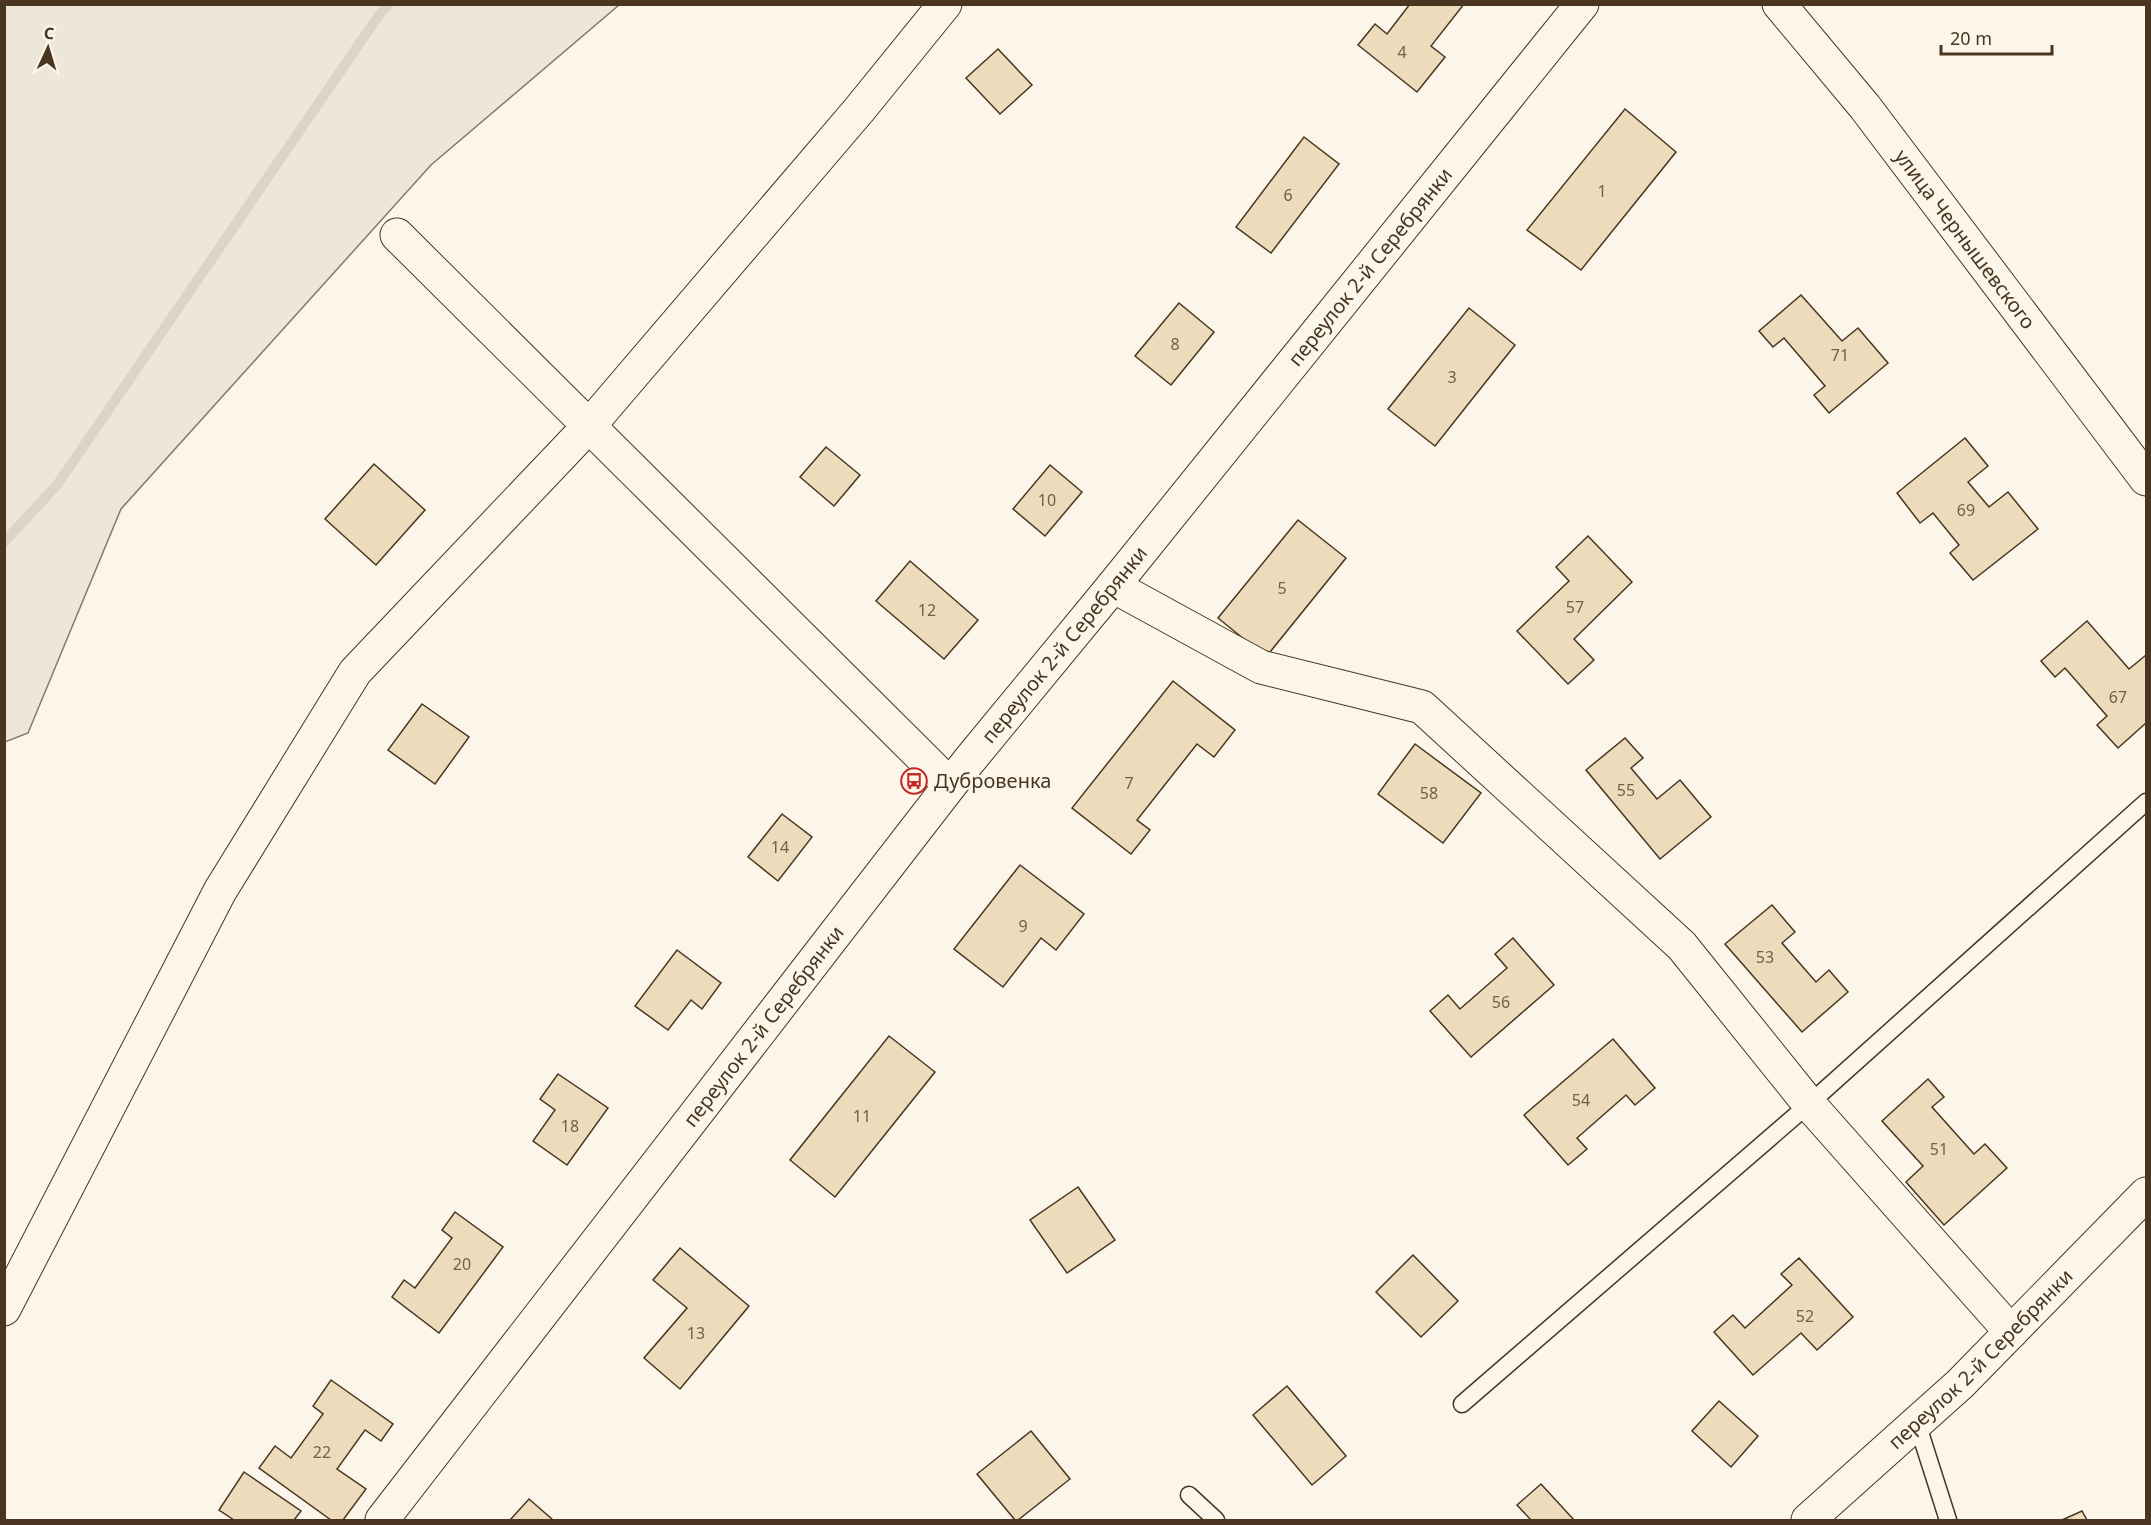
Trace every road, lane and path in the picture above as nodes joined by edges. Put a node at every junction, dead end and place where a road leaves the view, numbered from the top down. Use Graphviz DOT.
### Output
graph roads {
  1 [pos="945,4"];
  2 [pos="1581,4"];
  3 [pos="1779,4"];
  4 [pos="397,235"];
  5 [pos="589,426"];
  6 [pos="2146,479"];
  7 [pos="1113,586"];
  8 [pos="950,785"];
  9 [pos="2146,802"];
  10 [pos="1809,1104"];
  11 [pos="2146,1194"];
  12 [pos="4,1309"];
  13 [pos="2011,1332"];
  14 [pos="1462,1404"];
  15 [pos="1917,1423"];
  16 [pos="1189,1495"];
  17 [pos="382,1521"];
  18 [pos="1216,1521"];
  19 [pos="1808,1521"];
  20 [pos="1948,1521"];
  1 -- 5 [label="street"];
  2 -- 7 [label="street, переулок 2-й Серебрянки"];
  3 -- 6 [label="street, улица Чернышевского"];
  4 -- 5 [label="street"];
  5 -- 8 [label="street"];
  5 -- 12 [label="street"];
  7 -- 8 [label="street, переулок 2-й Серебрянки"];
  7 -- 10 [label="street"];
  8 -- 17 [label="street, переулок 2-й Серебрянки"];
  9 -- 10 [label="lane"];
  10 -- 13 [label="street"];
  10 -- 14 [label="lane"];
  11 -- 13 [label="street, переулок 2-й Серебрянки"];
  13 -- 15 [label="street, переулок 2-й Серебрянки"];
  15 -- 19 [label="street, переулок 2-й Серебрянки"];
  15 -- 20 [label="lane"];
  16 -- 18 [label="lane"];
}
